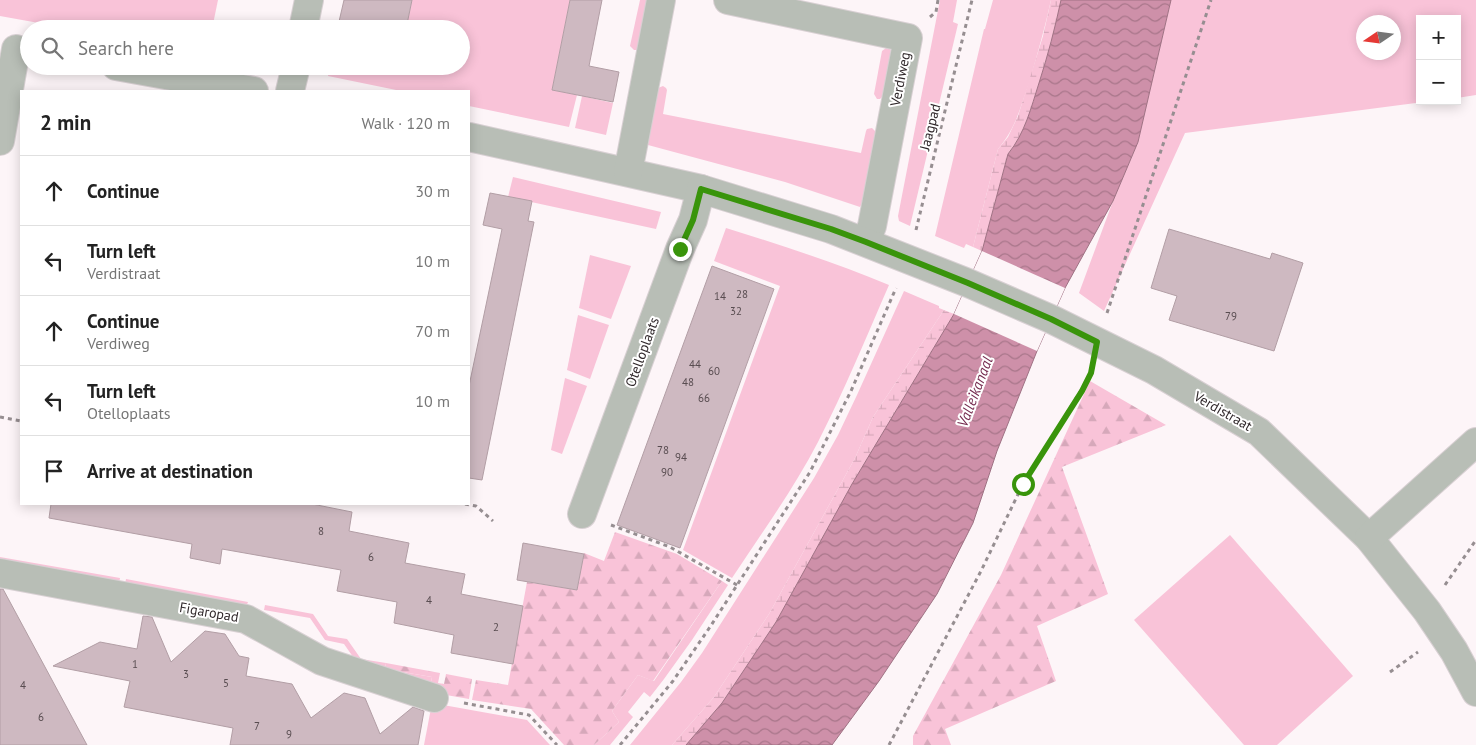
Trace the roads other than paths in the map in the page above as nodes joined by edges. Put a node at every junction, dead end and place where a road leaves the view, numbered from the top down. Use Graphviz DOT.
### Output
graph roads {
  1 [pos="309,0"];
  2 [pos="661,0"];
  3 [pos="728,0"];
  4 [pos="305,20"];
  5 [pos="15,49"];
  6 [pos="166,75"];
  7 [pos="294,75"];
  8 [pos="248,90"];
  9 [pos="290,90"];
  10 [pos="470,136"];
  11 [pos="0,141"];
  12 [pos="628,172"];
  13 [pos="701,189"];
  14 [pos="866,242"];
  15 [pos="1476,442"];
  16 [pos="582,514"];
  17 [pos="1370,538"];
  18 [pos="0,573"];
  19 [pos="1476,692"];
  20 [pos="434,698"];
  1 -- 4 [label="street"];
  2 -- 12 [label="street"];
  3 -- 14 [label="street, Verdiweg"];
  5 -- 11 [label="street"];
  6 -- 8 [label="street"];
  7 -- 9 [label="street"];
  10 -- 12 [label="street"];
  12 -- 13 [label="street"];
  13 -- 14 [label="street"];
  13 -- 16 [label="street, Otelloplaats"];
  14 -- 17 [label="street, Verdistraat"];
  15 -- 17 [label="street"];
  17 -- 19 [label="street, Verdistraat"];
  18 -- 20 [label="street, Figaropad"];
}
